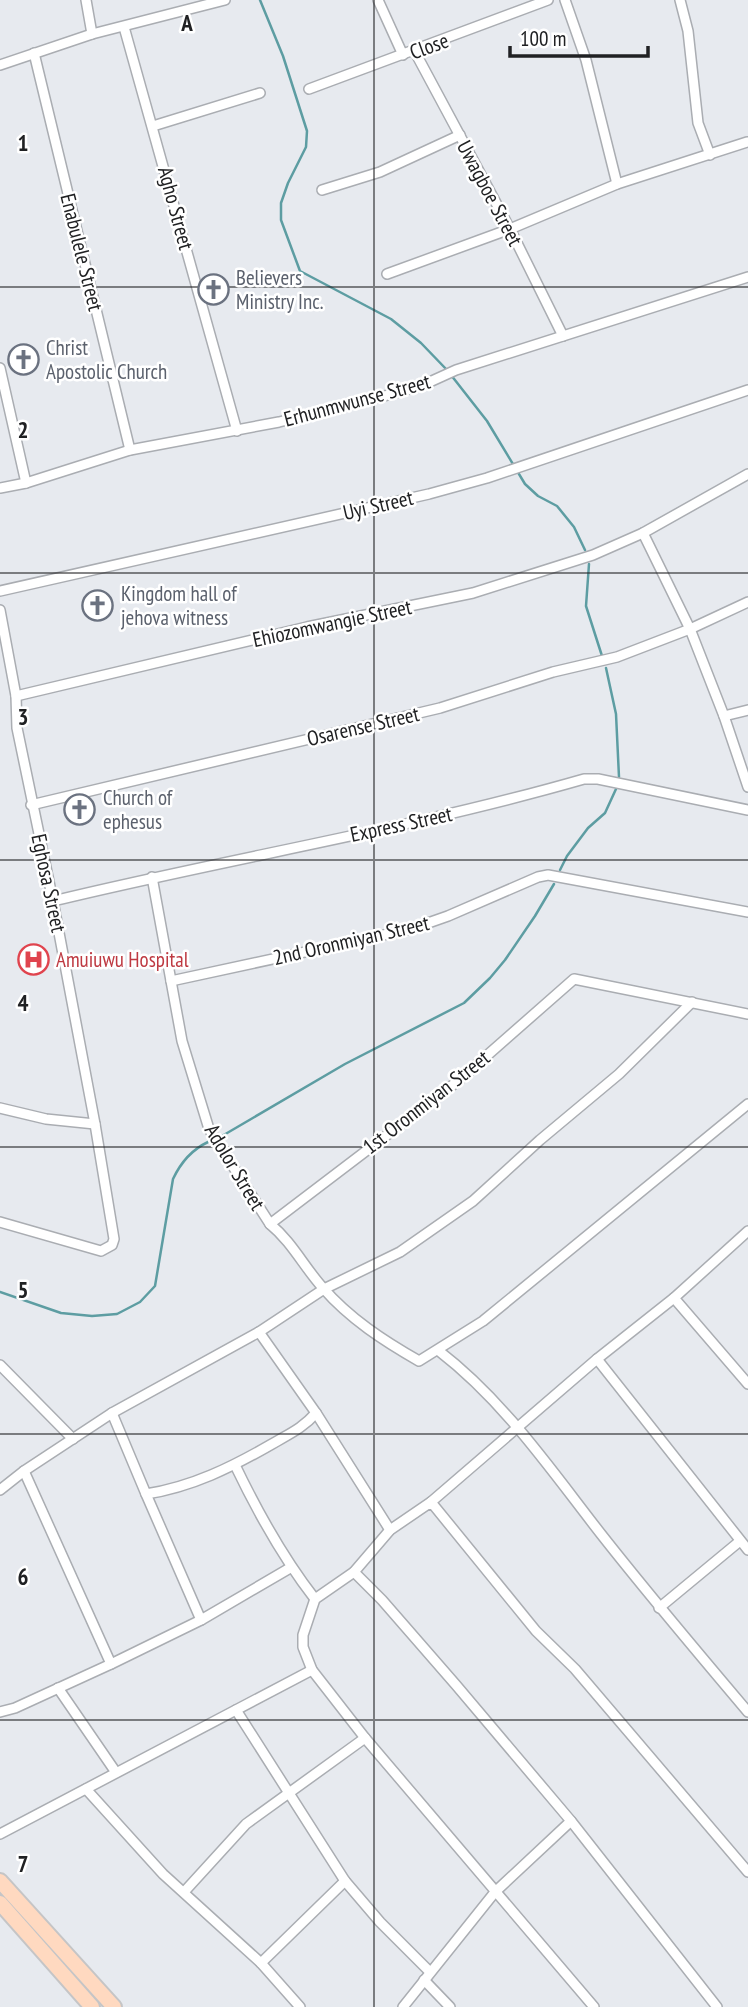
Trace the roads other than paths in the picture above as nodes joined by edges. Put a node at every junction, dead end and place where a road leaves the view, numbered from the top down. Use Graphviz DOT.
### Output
graph roads {
  1 [pos="86,0"];
  2 [pos="225,0"];
  3 [pos="378,0"];
  4 [pos="548,0"];
  5 [pos="565,0"];
  6 [pos="680,0"];
  7 [pos="196,4"];
  8 [pos="124,27"];
  9 [pos="92,34"];
  10 [pos="415,52"];
  11 [pos="34,53"];
  12 [pos="404,55"];
  13 [pos="0,65"];
  14 [pos="309,89"];
  15 [pos="260,93"];
  16 [pos="153,126"];
  17 [pos="460,135"];
  18 [pos="747,142"];
  19 [pos="710,155"];
  20 [pos="617,184"];
  21 [pos="322,190"];
  22 [pos="510,229"];
  23 [pos="387,274"];
  24 [pos="748,277"];
  25 [pos="563,336"];
  26 [pos="0,368"];
  27 [pos="748,390"];
  28 [pos="237,431"];
  29 [pos="130,450"];
  30 [pos="748,474"];
  31 [pos="26,483"];
  32 [pos="0,488"];
  33 [pos="643,533"];
  34 [pos="0,591"];
  35 [pos="748,602"];
  36 [pos="0,610"];
  37 [pos="690,629"];
  38 [pos="16,696"];
  39 [pos="748,710"];
  40 [pos="724,716"];
  41 [pos="748,788"];
  42 [pos="32,805"];
  43 [pos="748,810"];
  44 [pos="152,877"];
  45 [pos="53,901"];
  46 [pos="748,912"];
  47 [pos="171,981"];
  48 [pos="692,1002"];
  49 [pos="748,1014"];
  50 [pos="748,1104"];
  51 [pos="0,1108"];
  52 [pos="95,1124"];
  53 [pos="0,1222"];
  54 [pos="270,1224"];
  55 [pos="748,1231"];
  56 [pos="324,1289"];
  57 [pos="674,1298"];
  58 [pos="260,1332"];
  59 [pos="439,1351"];
  60 [pos="597,1359"];
  61 [pos="0,1365"];
  62 [pos="746,1378"];
  63 [pos="112,1413"];
  64 [pos="316,1413"];
  65 [pos="517,1427"];
  66 [pos="73,1439"];
  67 [pos="235,1465"];
  68 [pos="24,1471"];
  69 [pos="0,1490"];
  70 [pos="146,1494"];
  71 [pos="431,1502"];
  72 [pos="390,1530"];
  73 [pos="740,1541"];
  74 [pos="748,1550"];
  75 [pos="290,1568"];
  76 [pos="354,1572"];
  77 [pos="315,1599"];
  78 [pos="659,1608"];
  79 [pos="201,1620"];
  80 [pos="111,1664"];
  81 [pos="312,1670"];
  82 [pos="58,1688"];
  83 [pos="236,1710"];
  84 [pos="0,1712"];
  85 [pos="748,1712"];
  86 [pos="365,1738"];
  87 [pos="115,1771"];
  88 [pos="86,1788"];
  89 [pos="288,1793"];
  90 [pos="571,1821"];
  91 [pos="0,1833"];
  92 [pos="748,1872"];
  93 [pos="0,1881"];
  94 [pos="345,1881"];
  95 [pos="184,1892"];
  96 [pos="495,1892"];
  97 [pos="0,1903"];
  98 [pos="261,1964"];
  99 [pos="427,1976"];
  100 [pos="92,2007"];
  101 [pos="114,2007"];
  102 [pos="300,2007"];
  103 [pos="403,2007"];
  104 [pos="450,2007"];
  105 [pos="594,2007"];
  106 [pos="717,2007"];
  1 -- 9 [label="street"];
  2 -- 7 [label="street"];
  3 -- 12 [label="street"];
  4 -- 10 [label="street, Close"];
  5 -- 20 [label="street"];
  6 -- 19 [label="street"];
  7 -- 8 [label="street"];
  8 -- 9 [label="street"];
  8 -- 16 [label="street, Agho Street"];
  9 -- 11 [label="street"];
  10 -- 12 [label="street, Close"];
  10 -- 17 [label="street, Uwagboe Street"];
  11 -- 13 [label="street"];
  11 -- 29 [label="street, Enabulele Street"];
  12 -- 14 [label="street, Close"];
  15 -- 16 [label="street"];
  16 -- 28 [label="street, Agho Street"];
  17 -- 21 [label="street"];
  17 -- 22 [label="street, Uwagboe Street"];
  18 -- 19 [label="street"];
  19 -- 20 [label="street"];
  20 -- 22 [label="street"];
  22 -- 23 [label="street"];
  22 -- 25 [label="street, Uwagboe Street"];
  24 -- 25 [label="street, Erhunmwunse Street"];
  25 -- 28 [label="street, Erhunmwunse Street"];
  26 -- 31 [label="street"];
  27 -- 34 [label="street, Uyi Street"];
  28 -- 29 [label="street, Erhunmwunse Street"];
  29 -- 31 [label="street, Erhunmwunse Street"];
  30 -- 33 [label="street, Ehiozomwangie Street"];
  31 -- 32 [label="street, Erhunmwunse Street"];
  33 -- 37 [label="street"];
  33 -- 38 [label="street, Ehiozomwangie Street"];
  35 -- 37 [label="street, Osarense Street"];
  36 -- 38 [label="street, Eghosa Street"];
  37 -- 40 [label="street"];
  37 -- 42 [label="street, Osarense Street"];
  38 -- 42 [label="street, Eghosa Street"];
  39 -- 40 [label="street"];
  40 -- 41 [label="street"];
  42 -- 45 [label="street, Eghosa Street"];
  43 -- 44 [label="street, Express Street"];
  44 -- 45 [label="street, Express Street"];
  44 -- 47 [label="street, Adolor Street"];
  45 -- 52 [label="street, Eghosa Street"];
  46 -- 47 [label="street, 2nd Oronmiyan Street"];
  47 -- 54 [label="street, Adolor Street"];
  48 -- 49 [label="street"];
  48 -- 54 [label="street, 1st Oronmiyan Street"];
  48 -- 56 [label="street"];
  50 -- 59 [label="street"];
  51 -- 52 [label="street"];
  52 -- 53 [label="street, Eghosa Street"];
  54 -- 56 [label="street, Adolor Street"];
  55 -- 57 [label="street"];
  56 -- 58 [label="street"];
  56 -- 59 [label="street, Adolor Street"];
  57 -- 60 [label="street"];
  57 -- 62 [label="street"];
  58 -- 63 [label="street"];
  58 -- 64 [label="street"];
  59 -- 65 [label="street"];
  60 -- 65 [label="street"];
  60 -- 73 [label="street"];
  61 -- 66 [label="street"];
  63 -- 66 [label="street"];
  63 -- 70 [label="street"];
  64 -- 67 [label="street"];
  64 -- 72 [label="street"];
  65 -- 71 [label="street"];
  65 -- 78 [label="street"];
  66 -- 68 [label="street"];
  67 -- 70 [label="street"];
  67 -- 75 [label="street"];
  68 -- 69 [label="street"];
  68 -- 80 [label="street"];
  70 -- 79 [label="street"];
  71 -- 72 [label="street"];
  71 -- 92 [label="street"];
  72 -- 76 [label="street"];
  73 -- 74 [label="street"];
  73 -- 78 [label="street"];
  75 -- 77 [label="street"];
  75 -- 79 [label="street"];
  76 -- 77 [label="street"];
  76 -- 90 [label="street"];
  77 -- 81 [label="street"];
  78 -- 85 [label="street"];
  79 -- 80 [label="street"];
  80 -- 82 [label="street"];
  81 -- 83 [label="street"];
  81 -- 86 [label="street"];
  82 -- 84 [label="street"];
  82 -- 87 [label="street"];
  83 -- 87 [label="street"];
  83 -- 89 [label="street"];
  86 -- 89 [label="street"];
  86 -- 96 [label="street"];
  87 -- 88 [label="street"];
  88 -- 91 [label="street"];
  88 -- 95 [label="street"];
  89 -- 94 [label="street"];
  89 -- 95 [label="street"];
  90 -- 96 [label="street"];
  90 -- 106 [label="street"];
  93 -- 101 [label="main road"];
  94 -- 98 [label="street"];
  94 -- 99 [label="street"];
  95 -- 98 [label="street"];
  96 -- 99 [label="street"];
  96 -- 105 [label="street"];
  97 -- 100 [label="main road"];
  98 -- 102 [label="street"];
  99 -- 103 [label="street"];
  99 -- 104 [label="street"];
}
